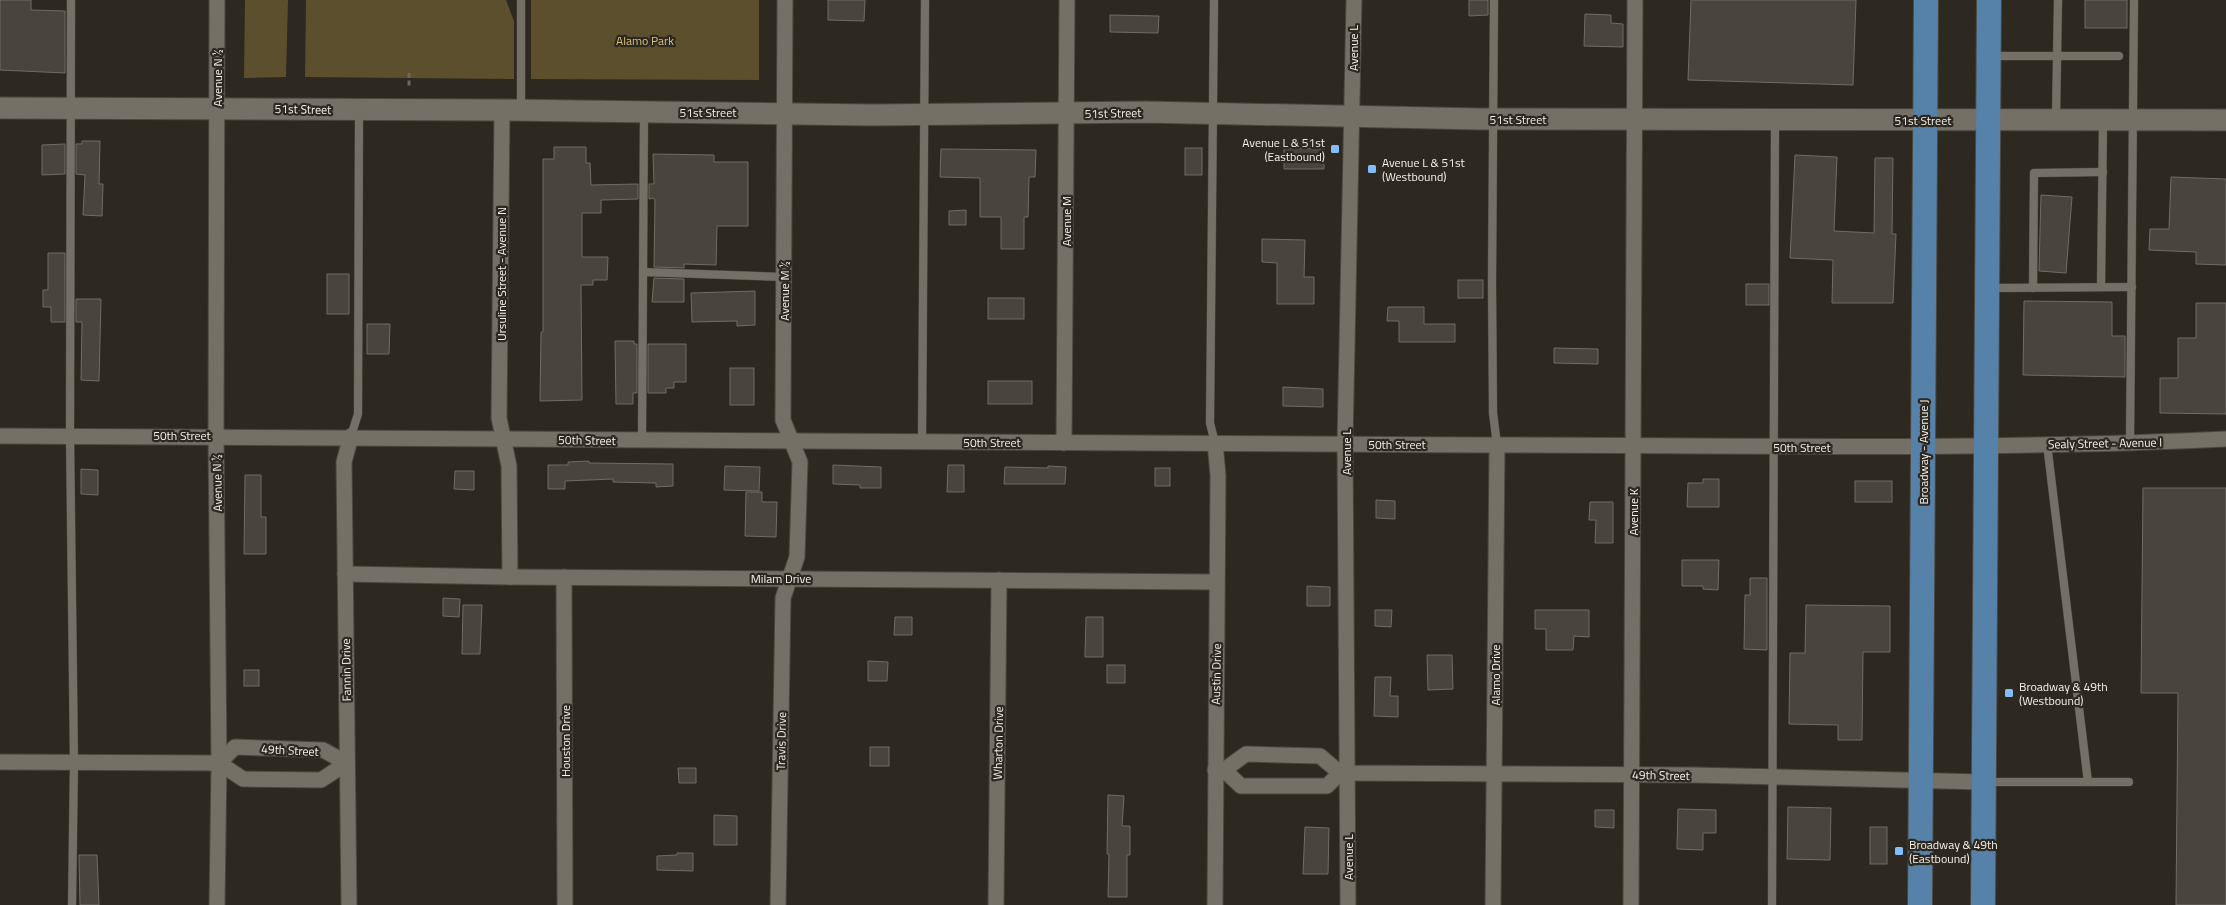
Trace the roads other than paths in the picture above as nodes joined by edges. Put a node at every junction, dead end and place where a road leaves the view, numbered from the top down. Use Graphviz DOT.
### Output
graph roads {
  1 [pos="72,0"];
  2 [pos="217,0"];
  3 [pos="521,0"];
  4 [pos="785,0"];
  5 [pos="925,0"];
  6 [pos="1067,0"];
  7 [pos="1214,0"];
  8 [pos="1354,0"];
  9 [pos="1494,0"];
  10 [pos="1635,0"];
  11 [pos="1926,0"];
  12 [pos="1989,0"];
  13 [pos="2058,0"];
  14 [pos="2134,0"];
  15 [pos="2057,55"];
  16 [pos="1988,56"];
  17 [pos="2119,56"];
  18 [pos="70,107"];
  19 [pos="0,108"];
  20 [pos="217,108"];
  21 [pos="359,110"];
  22 [pos="512,110"];
  23 [pos="644,112"];
  24 [pos="785,113"];
  25 [pos="1066,113"];
  26 [pos="924,114"];
  27 [pos="1214,114"];
  28 [pos="1353,117"];
  29 [pos="1494,119"];
  30 [pos="1926,119"];
  31 [pos="1635,120"];
  32 [pos="1775,120"];
  33 [pos="1987,120"];
  34 [pos="2056,120"];
  35 [pos="2103,120"];
  36 [pos="2133,120"];
  37 [pos="2226,120"];
  38 [pos="2103,172"];
  39 [pos="643,272"];
  40 [pos="784,277"];
  41 [pos="2101,287"];
  42 [pos="2132,287"];
  43 [pos="1986,288"];
  44 [pos="2033,288"];
  45 [pos="216,435"];
  46 [pos="0,436"];
  47 [pos="70,436"];
  48 [pos="351,436"];
  49 [pos="503,438"];
  50 [pos="2226,439"];
  51 [pos="642,440"];
  52 [pos="792,442"];
  53 [pos="922,442"];
  54 [pos="2130,442"];
  55 [pos="1064,443"];
  56 [pos="1215,444"];
  57 [pos="1345,444"];
  58 [pos="2048,444"];
  59 [pos="1497,445"];
  60 [pos="1634,446"];
  61 [pos="1922,446"];
  62 [pos="1985,446"];
  63 [pos="1774,447"];
  64 [pos="345,574"];
  65 [pos="510,577"];
  66 [pos="564,577"];
  67 [pos="790,578"];
  68 [pos="999,580"];
  69 [pos="1216,582"];
  70 [pos="0,762"];
  71 [pos="74,762"];
  72 [pos="219,762"];
  73 [pos="347,763"];
  74 [pos="1219,770"];
  75 [pos="1344,773"];
  76 [pos="1494,774"];
  77 [pos="1632,775"];
  78 [pos="1772,778"];
  79 [pos="1920,779"];
  80 [pos="1983,782"];
  81 [pos="2088,782"];
  82 [pos="2129,782"];
  83 [pos="72,905"];
  84 [pos="217,905"];
  85 [pos="348,905"];
  86 [pos="565,905"];
  87 [pos="778,905"];
  88 [pos="996,905"];
  89 [pos="1215,905"];
  90 [pos="1348,905"];
  91 [pos="1493,905"];
  92 [pos="1631,905"];
  93 [pos="1772,905"];
  94 [pos="1920,905"];
  95 [pos="1983,905"];
  1 -- 18 [label="lane"];
  2 -- 20 [label="street, Avenue N ½"];
  3 -- 22 [label="lane"];
  4 -- 24 [label="street, Avenue M ½"];
  5 -- 26 [label="lane"];
  6 -- 25 [label="street, Avenue M"];
  7 -- 27 [label="lane"];
  8 -- 28 [label="street, Avenue L"];
  9 -- 29 [label="lane"];
  10 -- 31 [label="street, Avenue K"];
  11 -- 30 [label="main road, Broadway - Avenue J"];
  12 -- 16 [label="main road"];
  13 -- 15 [label="lane"];
  14 -- 36 [label="lane"];
  15 -- 16 [label="lane"];
  15 -- 17 [label="lane"];
  15 -- 34 [label="lane"];
  16 -- 33 [label="main road"];
  18 -- 19 [label="street, 51st Street"];
  18 -- 20 [label="street, 51st Street"];
  18 -- 47 [label="lane"];
  20 -- 21 [label="street, 51st Street"];
  20 -- 45 [label="street, Avenue N ½"];
  21 -- 22 [label="street, 51st Street"];
  21 -- 48 [label="lane"];
  22 -- 23 [label="street, 51st Street"];
  22 -- 49 [label="street, Ursuline Street - Avenue N"];
  23 -- 24 [label="street, 51st Street"];
  23 -- 39 [label="lane"];
  24 -- 26 [label="street, 51st Street"];
  24 -- 40 [label="street, Avenue M ½"];
  25 -- 26 [label="street, 51st Street"];
  25 -- 27 [label="street, 51st Street"];
  25 -- 55 [label="street, Avenue M"];
  26 -- 53 [label="lane"];
  27 -- 28 [label="street, 51st Street"];
  27 -- 56 [label="lane"];
  28 -- 29 [label="street, 51st Street"];
  28 -- 57 [label="street, Avenue L"];
  29 -- 31 [label="street, 51st Street"];
  29 -- 59 [label="lane"];
  30 -- 32 [label="street, 51st Street"];
  30 -- 33 [label="street, 51st Street"];
  30 -- 61 [label="main road, Broadway - Avenue J"];
  31 -- 32 [label="street, 51st Street"];
  31 -- 60 [label="street, Avenue K"];
  32 -- 63 [label="lane"];
  33 -- 34 [label="street, 51st Street"];
  33 -- 43 [label="main road"];
  34 -- 35 [label="street, 51st Street"];
  35 -- 36 [label="street, 51st Street"];
  35 -- 38 [label="lane"];
  36 -- 37 [label="street, 51st Street"];
  36 -- 42 [label="lane"];
  38 -- 41 [label="lane"];
  38 -- 44 [label="lane"];
  39 -- 40 [label="lane"];
  39 -- 51 [label="lane"];
  40 -- 52 [label="street, Avenue M ½"];
  41 -- 42 [label="lane"];
  41 -- 44 [label="lane"];
  42 -- 54 [label="lane"];
  43 -- 44 [label="lane"];
  43 -- 62 [label="main road"];
  45 -- 47 [label="street, 50th Street"];
  45 -- 48 [label="street, 50th Street"];
  45 -- 72 [label="street, Avenue N ½"];
  46 -- 47 [label="street, 50th Street"];
  47 -- 71 [label="lane"];
  48 -- 49 [label="street, 50th Street"];
  48 -- 64 [label="street, Fannin Drive"];
  49 -- 51 [label="street, 50th Street"];
  49 -- 65 [label="street"];
  50 -- 54 [label="street, Sealy Street - Avenue I"];
  51 -- 52 [label="street, 50th Street"];
  52 -- 53 [label="street, 50th Street"];
  52 -- 67 [label="street, Avenue M ½"];
  53 -- 55 [label="street, 50th Street"];
  54 -- 58 [label="street, Sealy Street - Avenue I"];
  55 -- 56 [label="street, 50th Street"];
  56 -- 57 [label="street, 50th Street"];
  56 -- 69 [label="street, Austin Drive"];
  57 -- 59 [label="street, 50th Street"];
  57 -- 75 [label="street, Avenue L"];
  58 -- 62 [label="street, Sealy Street - Avenue I"];
  58 -- 81 [label="lane"];
  59 -- 60 [label="street, 50th Street"];
  59 -- 76 [label="street, Alamo Drive"];
  60 -- 63 [label="street, 50th Street"];
  60 -- 77 [label="street, Avenue K"];
  61 -- 62 [label="street, 50th Street"];
  61 -- 63 [label="street, 50th Street"];
  61 -- 79 [label="main road, Broadway - Avenue J"];
  62 -- 80 [label="main road"];
  63 -- 78 [label="lane"];
  64 -- 65 [label="street, Milam Drive"];
  64 -- 73 [label="street, Fannin Drive"];
  65 -- 66 [label="street, Milam Drive"];
  66 -- 67 [label="street, Milam Drive"];
  66 -- 86 [label="street, Houston Drive"];
  67 -- 68 [label="street, Milam Drive"];
  67 -- 87 [label="street, Travis Drive"];
  68 -- 69 [label="street, Milam Drive"];
  68 -- 88 [label="street, Wharton Drive"];
  69 -- 74 [label="street, Austin Drive"];
  70 -- 71 [label="street"];
  71 -- 72 [label="street"];
  71 -- 83 [label="lane"];
  72 -- 73 [label="street, 49th Street"];
  72 -- 73 [label="street"];
  72 -- 84 [label="street, Avenue N ½"];
  73 -- 85 [label="street, Fannin Drive"];
  74 -- 75 [label="street"];
  74 -- 75 [label="street"];
  74 -- 89 [label="street, Austin Drive"];
  75 -- 76 [label="street, 49th Street"];
  75 -- 90 [label="street, Avenue L"];
  76 -- 77 [label="street, 49th Street"];
  76 -- 91 [label="street, Alamo Drive"];
  77 -- 78 [label="street, 49th Street"];
  77 -- 92 [label="street, Avenue K"];
  78 -- 79 [label="street, 49th Street"];
  78 -- 93 [label="lane"];
  79 -- 80 [label="street, 49th Street"];
  79 -- 94 [label="main road, Broadway - Avenue J"];
  80 -- 81 [label="lane"];
  80 -- 95 [label="main road"];
  81 -- 82 [label="lane"];
}
